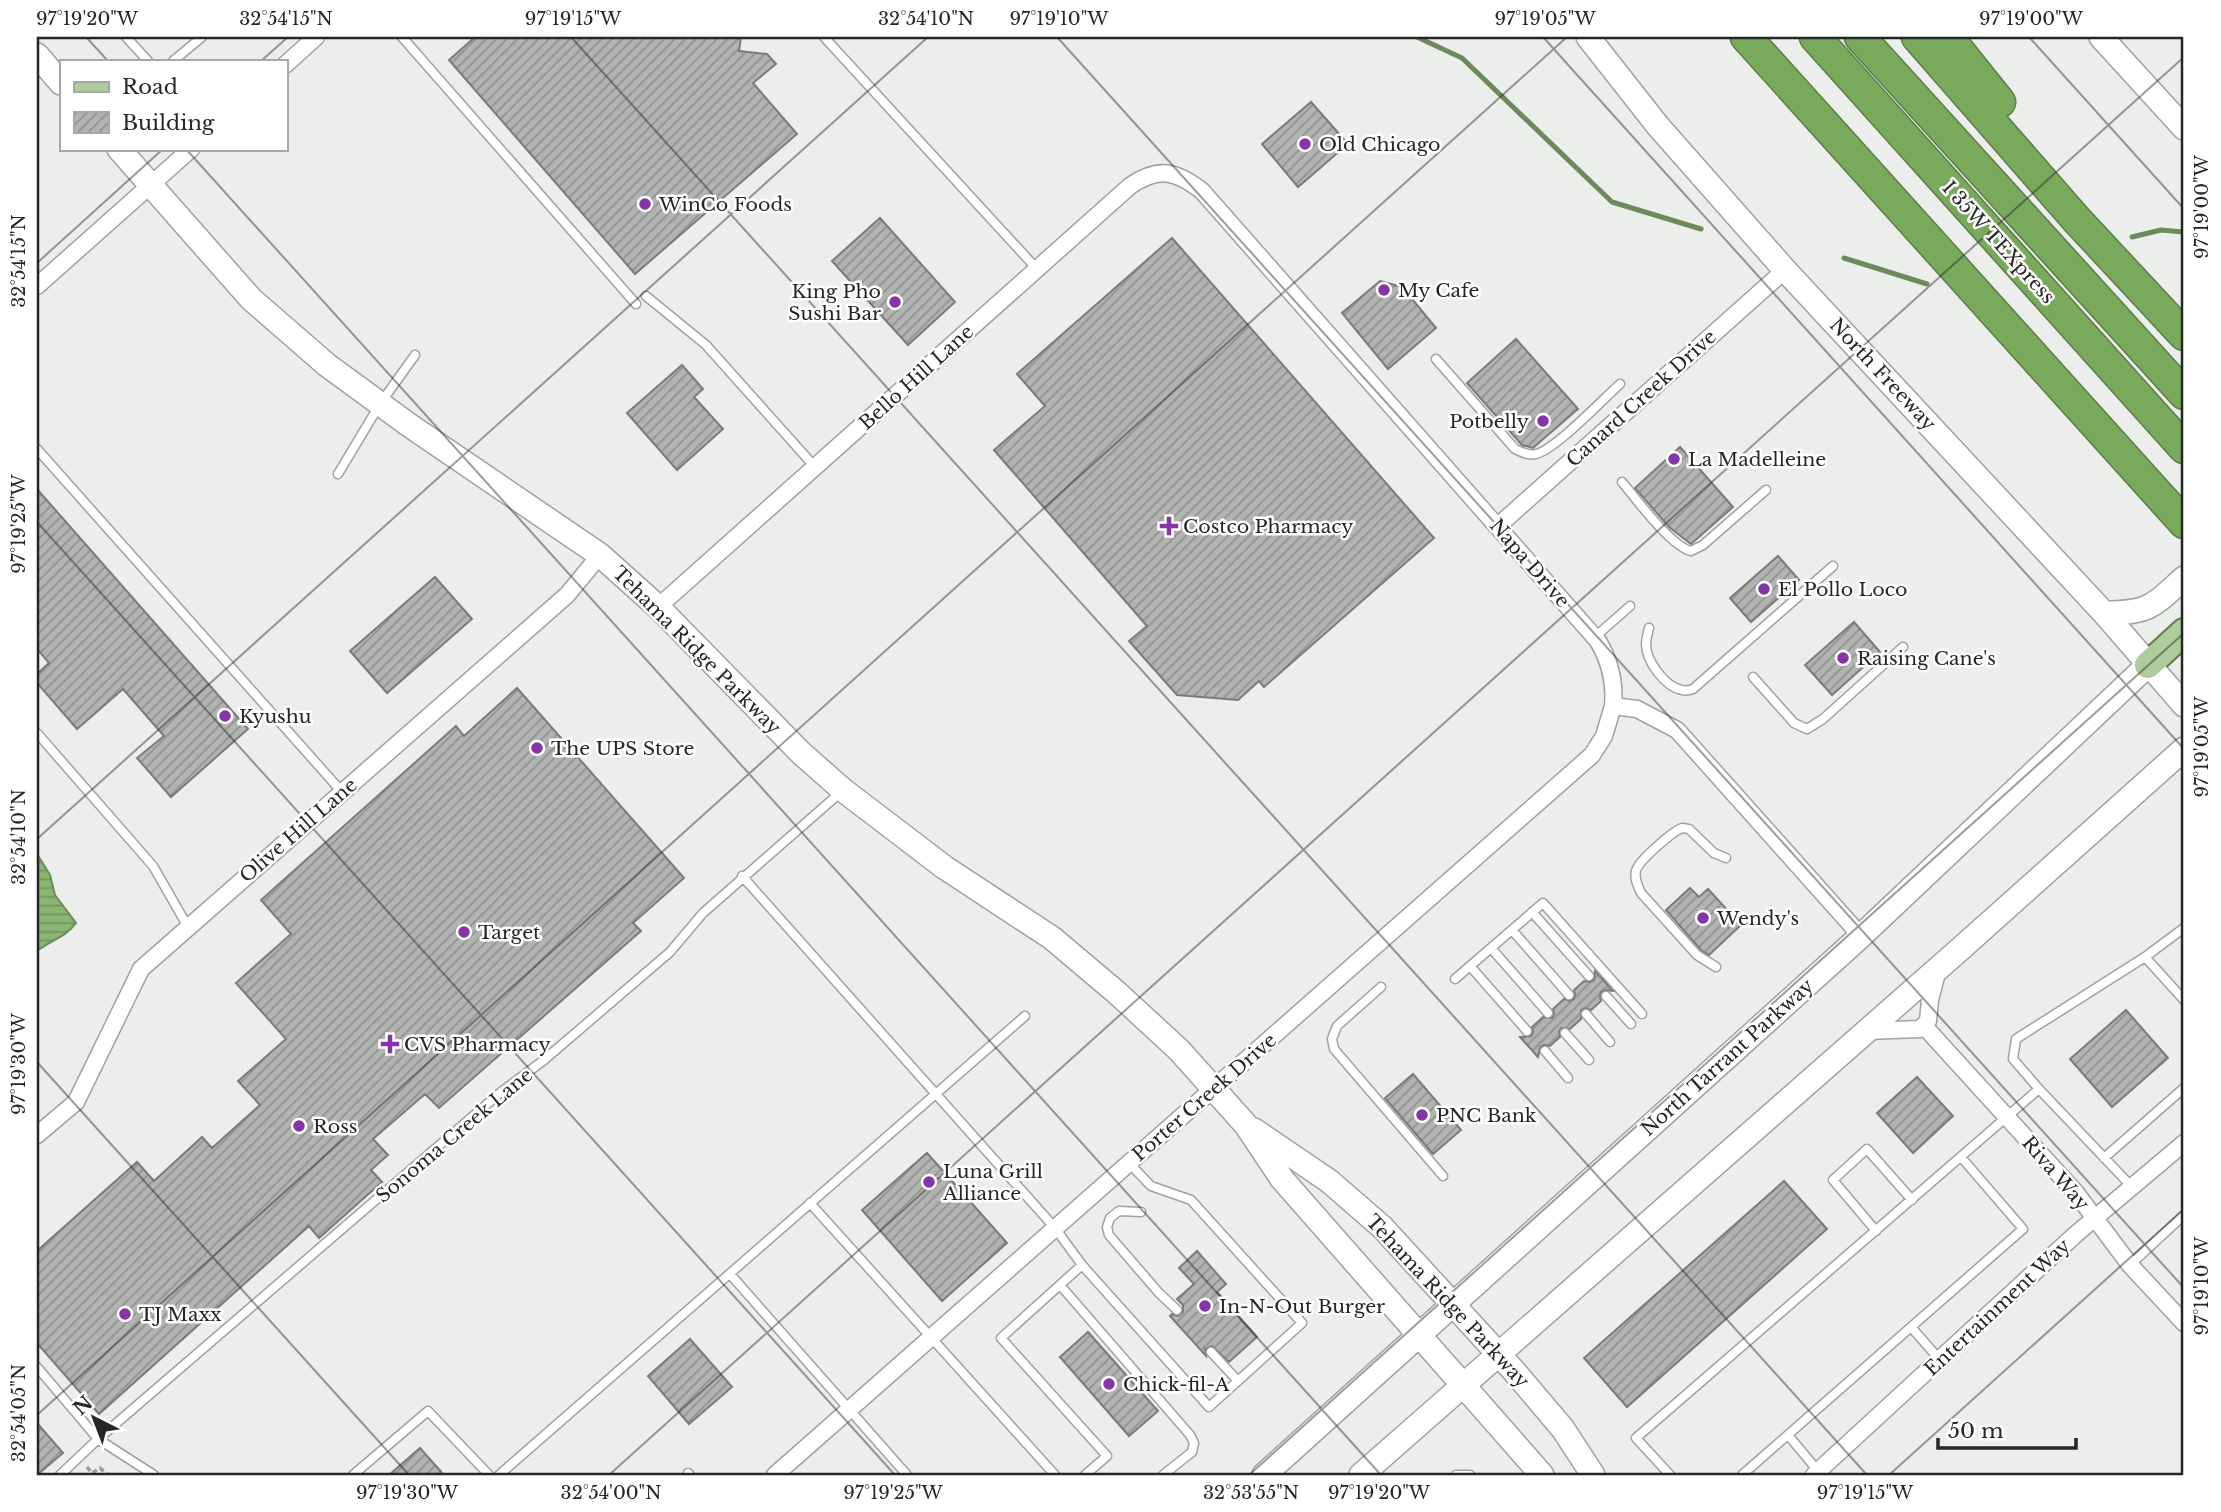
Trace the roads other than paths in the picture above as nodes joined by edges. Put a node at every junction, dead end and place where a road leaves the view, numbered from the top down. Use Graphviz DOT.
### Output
graph roads {
  1 [pos="126,37"];
  2 [pos="201,37"];
  3 [pos="316,37"];
  4 [pos="402,37"];
  5 [pos="824,37"];
  6 [pos="1588,37"];
  7 [pos="1724,37"];
  8 [pos="1746,37"];
  9 [pos="1815,37"];
  10 [pos="1860,37"];
  11 [pos="1917,37"];
  12 [pos="1948,37"];
  13 [pos="2101,37"];
  14 [pos="37,55"];
  15 [pos="147,60"];
  16 [pos="174,60"];
  17 [pos="287,63"];
  18 [pos="60,82"];
  19 [pos="2184,128"];
  20 [pos="1842,141"];
  21 [pos="120,150"];
  22 [pos="190,150"];
  23 [pos="1185,177"];
  24 [pos="151,185"];
  25 [pos="2076,219"];
  26 [pos="1037,269"];
  27 [pos="1785,270"];
  28 [pos="37,286"];
  29 [pos="646,296"];
  30 [pos="636,304"];
  31 [pos="2184,335"];
  32 [pos="415,355"];
  33 [pos="1436,359"];
  34 [pos="1620,384"];
  35 [pos="2184,394"];
  36 [pos="380,404"];
  37 [pos="2184,448"];
  38 [pos="37,449"];
  39 [pos="815,467"];
  40 [pos="338,474"];
  41 [pos="1622,482"];
  42 [pos="1766,490"];
  43 [pos="2184,523"];
  44 [pos="1497,526"];
  45 [pos="600,555"];
  46 [pos="1833,566"];
  47 [pos="2184,578"];
  48 [pos="1630,606"];
  49 [pos="658,607"];
  50 [pos="2104,613"];
  51 [pos="1649,628"];
  52 [pos="2183,633"];
  53 [pos="1595,637"];
  54 [pos="1903,647"];
  55 [pos="2148,665"];
  56 [pos="1753,677"];
  57 [pos="2184,705"];
  58 [pos="1613,706"];
  59 [pos="37,733"];
  60 [pos="2184,749"];
  61 [pos="843,790"];
  62 [pos="342,792"];
  63 [pos="1726,858"];
  64 [pos="742,877"];
  65 [pos="1532,912"];
  66 [pos="188,927"];
  67 [pos="2184,928"];
  68 [pos="1512,930"];
  69 [pos="1861,936"];
  70 [pos="1492,948"];
  71 [pos="2145,957"];
  72 [pos="1470,966"];
  73 [pos="1716,967"];
  74 [pos="1938,969"];
  75 [pos="1589,976"];
  76 [pos="1455,979"];
  77 [pos="1381,987"];
  78 [pos="1569,995"];
  79 [pos="1606,996"];
  80 [pos="2184,1000"];
  81 [pos="1548,1013"];
  82 [pos="1586,1014"];
  83 [pos="1642,1014"];
  84 [pos="1025,1016"];
  85 [pos="1631,1024"];
  86 [pos="1924,1026"];
  87 [pos="1527,1031"];
  88 [pos="1867,1031"];
  89 [pos="1565,1033"];
  90 [pos="1610,1042"];
  91 [pos="1545,1051"];
  92 [pos="1589,1060"];
  93 [pos="1569,1078"];
  94 [pos="1213,1088"];
  95 [pos="2184,1088"];
  96 [pos="2039,1089"];
  97 [pos="936,1094"];
  98 [pos="2007,1117"];
  99 [pos="1246,1125"];
  100 [pos="37,1135"];
  101 [pos="2184,1143"];
  102 [pos="1961,1157"];
  103 [pos="2104,1158"];
  104 [pos="1129,1163"];
  105 [pos="1443,1176"];
  106 [pos="2133,1188"];
  107 [pos="1912,1200"];
  108 [pos="810,1203"];
  109 [pos="1140,1212"];
  110 [pos="2184,1215"];
  111 [pos="2094,1219"];
  112 [pos="1055,1228"];
  113 [pos="1876,1231"];
  114 [pos="1082,1265"];
  115 [pos="2130,1265"];
  116 [pos="730,1273"];
  117 [pos="1060,1285"];
  118 [pos="1453,1302"];
  119 [pos="1177,1310"];
  120 [pos="2184,1323"];
  121 [pos="1911,1327"];
  122 [pos="1417,1335"];
  123 [pos="932,1337"];
  124 [pos="1211,1352"];
  125 [pos="1499,1354"];
  126 [pos="1940,1360"];
  127 [pos="37,1367"];
  128 [pos="1238,1381"];
  129 [pos="1462,1386"];
  130 [pos="848,1411"];
  131 [pos="1788,1435"];
  132 [pos="98,1439"];
  133 [pos="1816,1473"];
  134 [pos="60,1475"];
  135 [pos="153,1475"];
  136 [pos="353,1475"];
  137 [pos="489,1475"];
  138 [pos="499,1475"];
  139 [pos="775,1475"];
  140 [pos="907,1475"];
  141 [pos="1055,1475"];
  142 [pos="1085,1475"];
  143 [pos="1163,1475"];
  144 [pos="1264,1475"];
  145 [pos="1361,1475"];
  146 [pos="1456,1475"];
  147 [pos="1470,1475"];
  148 [pos="1542,1475"];
  149 [pos="1593,1475"];
  150 [pos="1670,1475"];
  151 [pos="1742,1475"];
  1 -- 15 [label="lane"];
  2 -- 16 [label="lane"];
  3 -- 17 [label="street"];
  4 -- 30 [label="lane"];
  5 -- 26 [label="lane"];
  6 -- 27 [label="main road, North Freeway"];
  7 -- 20 [label="highway"];
  8 -- 20 [label="highway"];
  9 -- 37 [label="highway, I 35W TEXpress"];
  10 -- 35 [label="highway, I 35W TEXpress"];
  11 -- 25 [label="highway"];
  12 -- 25 [label="highway"];
  13 -- 19 [label="main road"];
  14 -- 18 [label="main road"];
  20 -- 43 [label="highway"];
  21 -- 24 [label="main road, Tehama Ridge Parkway"];
  22 -- 24 [label="street"];
  23 -- 26 [label="street, Bello Hill Lane"];
  23 -- 44 [label="street, Napa Drive"];
  24 -- 28 [label="street"];
  24 -- 36 [label="main road, Tehama Ridge Parkway"];
  25 -- 31 [label="highway"];
  26 -- 39 [label="street, Bello Hill Lane"];
  27 -- 44 [label="street, Canard Creek Drive"];
  27 -- 50 [label="main road, North Freeway"];
  29 -- 39 [label="lane"];
  32 -- 36 [label="lane"];
  33 -- 34 [label="lane"];
  36 -- 40 [label="lane"];
  36 -- 45 [label="main road, Tehama Ridge Parkway"];
  38 -- 62 [label="lane"];
  39 -- 49 [label="street, Bello Hill Lane"];
  41 -- 42 [label="lane"];
  44 -- 53 [label="street, Napa Drive"];
  45 -- 49 [label="main road, Tehama Ridge Parkway"];
  45 -- 62 [label="street, Olive Hill Lane"];
  46 -- 51 [label="lane"];
  47 -- 50 [label="main road"];
  48 -- 53 [label="lane"];
  49 -- 61 [label="main road, Tehama Ridge Parkway"];
  50 -- 55 [label="main road, North Freeway"];
  52 -- 55 [label="main road, North Tarrant Parkway"];
  53 -- 58 [label="street, Napa Drive"];
  54 -- 56 [label="lane"];
  55 -- 57 [label="main road, North Freeway"];
  55 -- 69 [label="main road, North Tarrant Parkway"];
  58 -- 69 [label="street"];
  58 -- 94 [label="street, Porter Creek Drive"];
  59 -- 66 [label="lane"];
  60 -- 74 [label="main road"];
  61 -- 64 [label="lane, Sonoma Creek Lane"];
  61 -- 94 [label="main road, Tehama Ridge Parkway"];
  62 -- 66 [label="street, Olive Hill Lane"];
  63 -- 73 [label="lane"];
  64 -- 97 [label="lane"];
  64 -- 132 [label="lane, Sonoma Creek Lane"];
  65 -- 68 [label="lane"];
  65 -- 75 [label="lane"];
  65 -- 83 [label="lane"];
  66 -- 100 [label="street, Olive Hill Lane"];
  67 -- 71 [label="lane"];
  68 -- 70 [label="lane"];
  68 -- 78 [label="lane"];
  69 -- 118 [label="main road, North Tarrant Parkway"];
  70 -- 72 [label="lane"];
  70 -- 81 [label="lane"];
  71 -- 80 [label="lane"];
  71 -- 96 [label="lane"];
  72 -- 76 [label="lane"];
  72 -- 87 [label="lane"];
  74 -- 86 [label="street"];
  74 -- 88 [label="main road"];
  77 -- 105 [label="lane"];
  79 -- 85 [label="lane"];
  82 -- 90 [label="lane"];
  84 -- 97 [label="lane"];
  86 -- 88 [label="street"];
  86 -- 98 [label="street, Riva Way"];
  88 -- 125 [label="main road"];
  89 -- 92 [label="lane"];
  91 -- 93 [label="lane"];
  94 -- 99 [label="main road, Tehama Ridge Parkway"];
  94 -- 104 [label="street, Porter Creek Drive"];
  95 -- 103 [label="lane"];
  96 -- 98 [label="lane"];
  96 -- 103 [label="lane"];
  97 -- 108 [label="lane"];
  97 -- 112 [label="lane"];
  98 -- 102 [label="lane"];
  98 -- 111 [label="street, Riva Way"];
  99 -- 118 [label="main road, Tehama Ridge Parkway"];
  99 -- 122 [label="main road, Tehama Ridge Parkway"];
  101 -- 106 [label="street, Entertainment Way"];
  102 -- 107 [label="lane"];
  102 -- 121 [label="lane"];
  103 -- 106 [label="lane"];
  104 -- 112 [label="street, Porter Creek Drive"];
  104 -- 128 [label="lane"];
  106 -- 111 [label="street, Entertainment Way"];
  107 -- 113 [label="lane"];
  107 -- 113 [label="lane"];
  108 -- 116 [label="lane"];
  108 -- 123 [label="lane"];
  109 -- 119 [label="lane"];
  110 -- 115 [label="lane"];
  111 -- 115 [label="street, Riva Way"];
  111 -- 126 [label="street, Entertainment Way"];
  112 -- 114 [label="lane"];
  112 -- 123 [label="street, Porter Creek Drive"];
  113 -- 150 [label="lane"];
  114 -- 117 [label="lane"];
  114 -- 128 [label="lane"];
  115 -- 120 [label="street, Riva Way"];
  116 -- 130 [label="lane"];
  116 -- 138 [label="lane"];
  117 -- 142 [label="lane"];
  117 -- 143 [label="lane"];
  118 -- 122 [label="main road, North Tarrant Parkway"];
  118 -- 125 [label="main road, Tehama Ridge Parkway"];
  121 -- 126 [label="lane"];
  121 -- 131 [label="lane"];
  122 -- 129 [label="main road, Tehama Ridge Parkway"];
  122 -- 144 [label="main road, North Tarrant Parkway"];
  123 -- 130 [label="street, Porter Creek Drive"];
  123 -- 141 [label="lane"];
  124 -- 128 [label="lane"];
  125 -- 129 [label="main road"];
  125 -- 149 [label="main road, Tehama Ridge Parkway"];
  126 -- 133 [label="street, Entertainment Way"];
  127 -- 132 [label="lane"];
  129 -- 145 [label="main road"];
  129 -- 148 [label="main road, Tehama Ridge Parkway"];
  130 -- 139 [label="street, Porter Creek Drive"];
  130 -- 140 [label="lane"];
  131 -- 133 [label="lane"];
  131 -- 151 [label="lane"];
  132 -- 134 [label="lane, Sonoma Creek Lane"];
  132 -- 135 [label="lane"];
  136 -- 137 [label="lane"];
  146 -- 147 [label="lane"];
}
